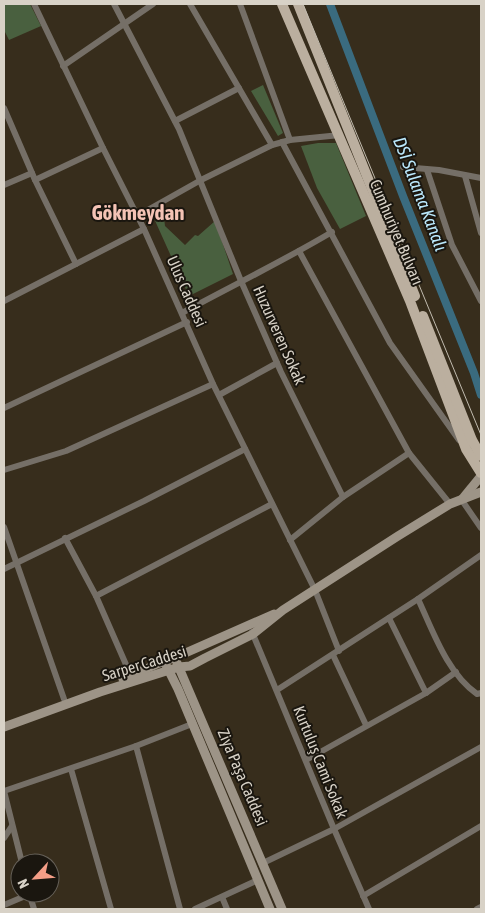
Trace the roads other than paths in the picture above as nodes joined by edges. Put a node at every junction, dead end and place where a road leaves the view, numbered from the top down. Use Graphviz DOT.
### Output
graph roads {
  1 [pos="34,4"];
  2 [pos="114,4"];
  3 [pos="153,4"];
  4 [pos="190,4"];
  5 [pos="240,4"];
  6 [pos="282,4"];
  7 [pos="298,4"];
  8 [pos="125,23"];
  9 [pos="63,66"];
  10 [pos="240,88"];
  11 [pos="4,108"];
  12 [pos="175,121"];
  13 [pos="340,135"];
  14 [pos="290,140"];
  15 [pos="282,142"];
  16 [pos="272,145"];
  17 [pos="103,148"];
  18 [pos="403,167"];
  19 [pos="427,170"];
  20 [pos="32,173"];
  21 [pos="465,176"];
  22 [pos="481,178"];
  23 [pos="35,180"];
  24 [pos="201,180"];
  25 [pos="4,185"];
  26 [pos="137,216"];
  27 [pos="144,229"];
  28 [pos="332,232"];
  29 [pos="481,233"];
  30 [pos="299,251"];
  31 [pos="76,264"];
  32 [pos="241,280"];
  33 [pos="478,287"];
  34 [pos="4,299"];
  35 [pos="481,301"];
  36 [pos="182,313"];
  37 [pos="187,322"];
  38 [pos="277,363"];
  39 [pos="213,384"];
  40 [pos="219,395"];
  41 [pos="4,408"];
  42 [pos="245,449"];
  43 [pos="466,449"];
  44 [pos="409,453"];
  45 [pos="481,456"];
  46 [pos="4,470"];
  47 [pos="481,474"];
  48 [pos="481,492"];
  49 [pos="343,497"];
  50 [pos="462,499"];
  51 [pos="481,500"];
  52 [pos="272,504"];
  53 [pos="450,504"];
  54 [pos="4,527"];
  55 [pos="481,528"];
  56 [pos="65,538"];
  57 [pos="290,540"];
  58 [pos="481,555"];
  59 [pos="16,562"];
  60 [pos="4,569"];
  61 [pos="315,590"];
  62 [pos="96,596"];
  63 [pos="418,599"];
  64 [pos="284,610"];
  65 [pos="389,618"];
  66 [pos="248,624"];
  67 [pos="253,634"];
  68 [pos="340,651"];
  69 [pos="333,655"];
  70 [pos="174,658"];
  71 [pos="164,661"];
  72 [pos="179,667"];
  73 [pos="168,670"];
  74 [pos="456,672"];
  75 [pos="131,676"];
  76 [pos="277,690"];
  77 [pos="426,693"];
  78 [pos="479,694"];
  79 [pos="64,699"];
  80 [pos="4,720"];
  81 [pos="192,724"];
  82 [pos="366,726"];
  83 [pos="4,727"];
  84 [pos="136,746"];
  85 [pos="481,747"];
  86 [pos="306,760"];
  87 [pos="71,768"];
  88 [pos="4,791"];
  89 [pos="12,826"];
  90 [pos="481,826"];
  91 [pos="334,829"];
  92 [pos="4,838"];
  93 [pos="19,853"];
  94 [pos="263,863"];
  95 [pos="258,880"];
  96 [pos="363,896"];
  97 [pos="222,898"];
  98 [pos="481,907"];
  99 [pos="111,909"];
  100 [pos="180,909"];
  101 [pos="195,909"];
  102 [pos="227,909"];
  103 [pos="270,909"];
  104 [pos="282,909"];
  105 [pos="369,909"];
  106 [pos="477,909"];
  1 -- 9 [label="street, Ulus Caddesi"];
  2 -- 8 [label="street, Huzurveren Sokak"];
  3 -- 8 [label="street"];
  4 -- 10 [label="street"];
  5 -- 14 [label="street"];
  6 -- 13 [label="main road, Cumhuriyet Bulvarı"];
  7 -- 45 [label="main road, Cumhuriyet Bulvarı"];
  8 -- 9 [label="street"];
  8 -- 12 [label="street, Huzurveren Sokak"];
  9 -- 17 [label="street, Ulus Caddesi"];
  10 -- 12 [label="street"];
  10 -- 16 [label="street"];
  11 -- 20 [label="street"];
  12 -- 24 [label="street, Huzurveren Sokak"];
  13 -- 14 [label="street"];
  13 -- 43 [label="main road, Cumhuriyet Bulvarı"];
  14 -- 15 [label="street"];
  15 -- 16 [label="street"];
  15 -- 28 [label="street"];
  16 -- 24 [label="street"];
  17 -- 23 [label="street"];
  17 -- 26 [label="street, Ulus Caddesi"];
  18 -- 19 [label="street"];
  19 -- 21 [label="street"];
  19 -- 33 [label="street"];
  20 -- 23 [label="street"];
  20 -- 25 [label="street"];
  21 -- 22 [label="street"];
  21 -- 29 [label="street"];
  23 -- 31 [label="street"];
  24 -- 26 [label="street"];
  24 -- 32 [label="street, Huzurveren Sokak"];
  26 -- 27 [label="street, Ulus Caddesi"];
  27 -- 31 [label="street"];
  27 -- 36 [label="street, Ulus Caddesi"];
  28 -- 30 [label="street"];
  28 -- 43 [label="street"];
  30 -- 32 [label="street"];
  30 -- 44 [label="street"];
  31 -- 34 [label="street"];
  32 -- 36 [label="street"];
  32 -- 38 [label="street, Huzurveren Sokak"];
  33 -- 35 [label="street"];
  36 -- 37 [label="street, Ulus Caddesi"];
  37 -- 39 [label="street, Ulus Caddesi"];
  37 -- 41 [label="street"];
  38 -- 40 [label="street"];
  38 -- 49 [label="street, Huzurveren Sokak"];
  39 -- 40 [label="street, Ulus Caddesi"];
  39 -- 46 [label="street"];
  40 -- 42 [label="street, Ulus Caddesi"];
  42 -- 52 [label="street, Ulus Caddesi"];
  42 -- 56 [label="street"];
  43 -- 47 [label="main road, Cumhuriyet Bulvarı"];
  44 -- 49 [label="street"];
  44 -- 53 [label="street"];
  47 -- 50 [label="main road"];
  48 -- 50 [label="main road, Sarper Caddesi"];
  49 -- 57 [label="street"];
  50 -- 51 [label="main road"];
  50 -- 53 [label="main road, Sarper Caddesi"];
  50 -- 55 [label="street"];
  52 -- 57 [label="street, Ulus Caddesi"];
  52 -- 62 [label="street"];
  53 -- 61 [label="main road, Sarper Caddesi"];
  54 -- 59 [label="street"];
  56 -- 59 [label="street"];
  56 -- 62 [label="street"];
  57 -- 61 [label="street, Ulus Caddesi"];
  58 -- 63 [label="street"];
  59 -- 60 [label="street"];
  59 -- 79 [label="street"];
  61 -- 64 [label="main road, Sarper Caddesi"];
  61 -- 68 [label="street, Ulus Caddesi"];
  62 -- 75 [label="street"];
  63 -- 65 [label="street"];
  63 -- 74 [label="street"];
  64 -- 66 [label="main road, Sarper Caddesi"];
  64 -- 67 [label="main road, Sarper Caddesi"];
  65 -- 68 [label="street"];
  65 -- 77 [label="street"];
  66 -- 67 [label="street, Kurtuluş Cami Sokak"];
  66 -- 70 [label="main road, Sarper Caddesi"];
  67 -- 72 [label="main road, Sarper Caddesi"];
  67 -- 76 [label="street, Kurtuluş Cami Sokak"];
  68 -- 69 [label="street"];
  69 -- 76 [label="street"];
  69 -- 82 [label="street"];
  70 -- 71 [label="main road, Sarper Caddesi"];
  70 -- 72 [label="main road, Ziya Paşa Caddesi"];
  71 -- 73 [label="main road, Ziya Paşa Caddesi"];
  71 -- 75 [label="main road, Sarper Caddesi"];
  72 -- 73 [label="main road, Sarper Caddesi"];
  72 -- 94 [label="main road, Ziya Paşa Caddesi"];
  73 -- 81 [label="main road, Ziya Paşa Caddesi"];
  73 -- 83 [label="main road, Sarper Caddesi"];
  74 -- 77 [label="street"];
  74 -- 78 [label="street"];
  75 -- 79 [label="main road, Sarper Caddesi"];
  76 -- 86 [label="street, Kurtuluş Cami Sokak"];
  77 -- 82 [label="street"];
  79 -- 80 [label="main road, Sarper Caddesi"];
  81 -- 84 [label="street"];
  81 -- 95 [label="main road, Ziya Paşa Caddesi"];
  82 -- 86 [label="street"];
  84 -- 87 [label="street"];
  84 -- 100 [label="street"];
  85 -- 91 [label="street"];
  86 -- 91 [label="street, Kurtuluş Cami Sokak"];
  87 -- 88 [label="street"];
  87 -- 99 [label="street"];
  88 -- 89 [label="street"];
  89 -- 92 [label="street"];
  89 -- 93 [label="street"];
  90 -- 96 [label="street"];
  91 -- 94 [label="street"];
  91 -- 96 [label="street, Kurtuluş Cami Sokak"];
  94 -- 104 [label="main road, Ziya Paşa Caddesi"];
  95 -- 97 [label="street"];
  95 -- 103 [label="main road, Ziya Paşa Caddesi"];
  96 -- 105 [label="street, Kurtuluş Cami Sokak"];
  97 -- 101 [label="street"];
  97 -- 102 [label="street"];
  98 -- 106 [label="street"];
}
